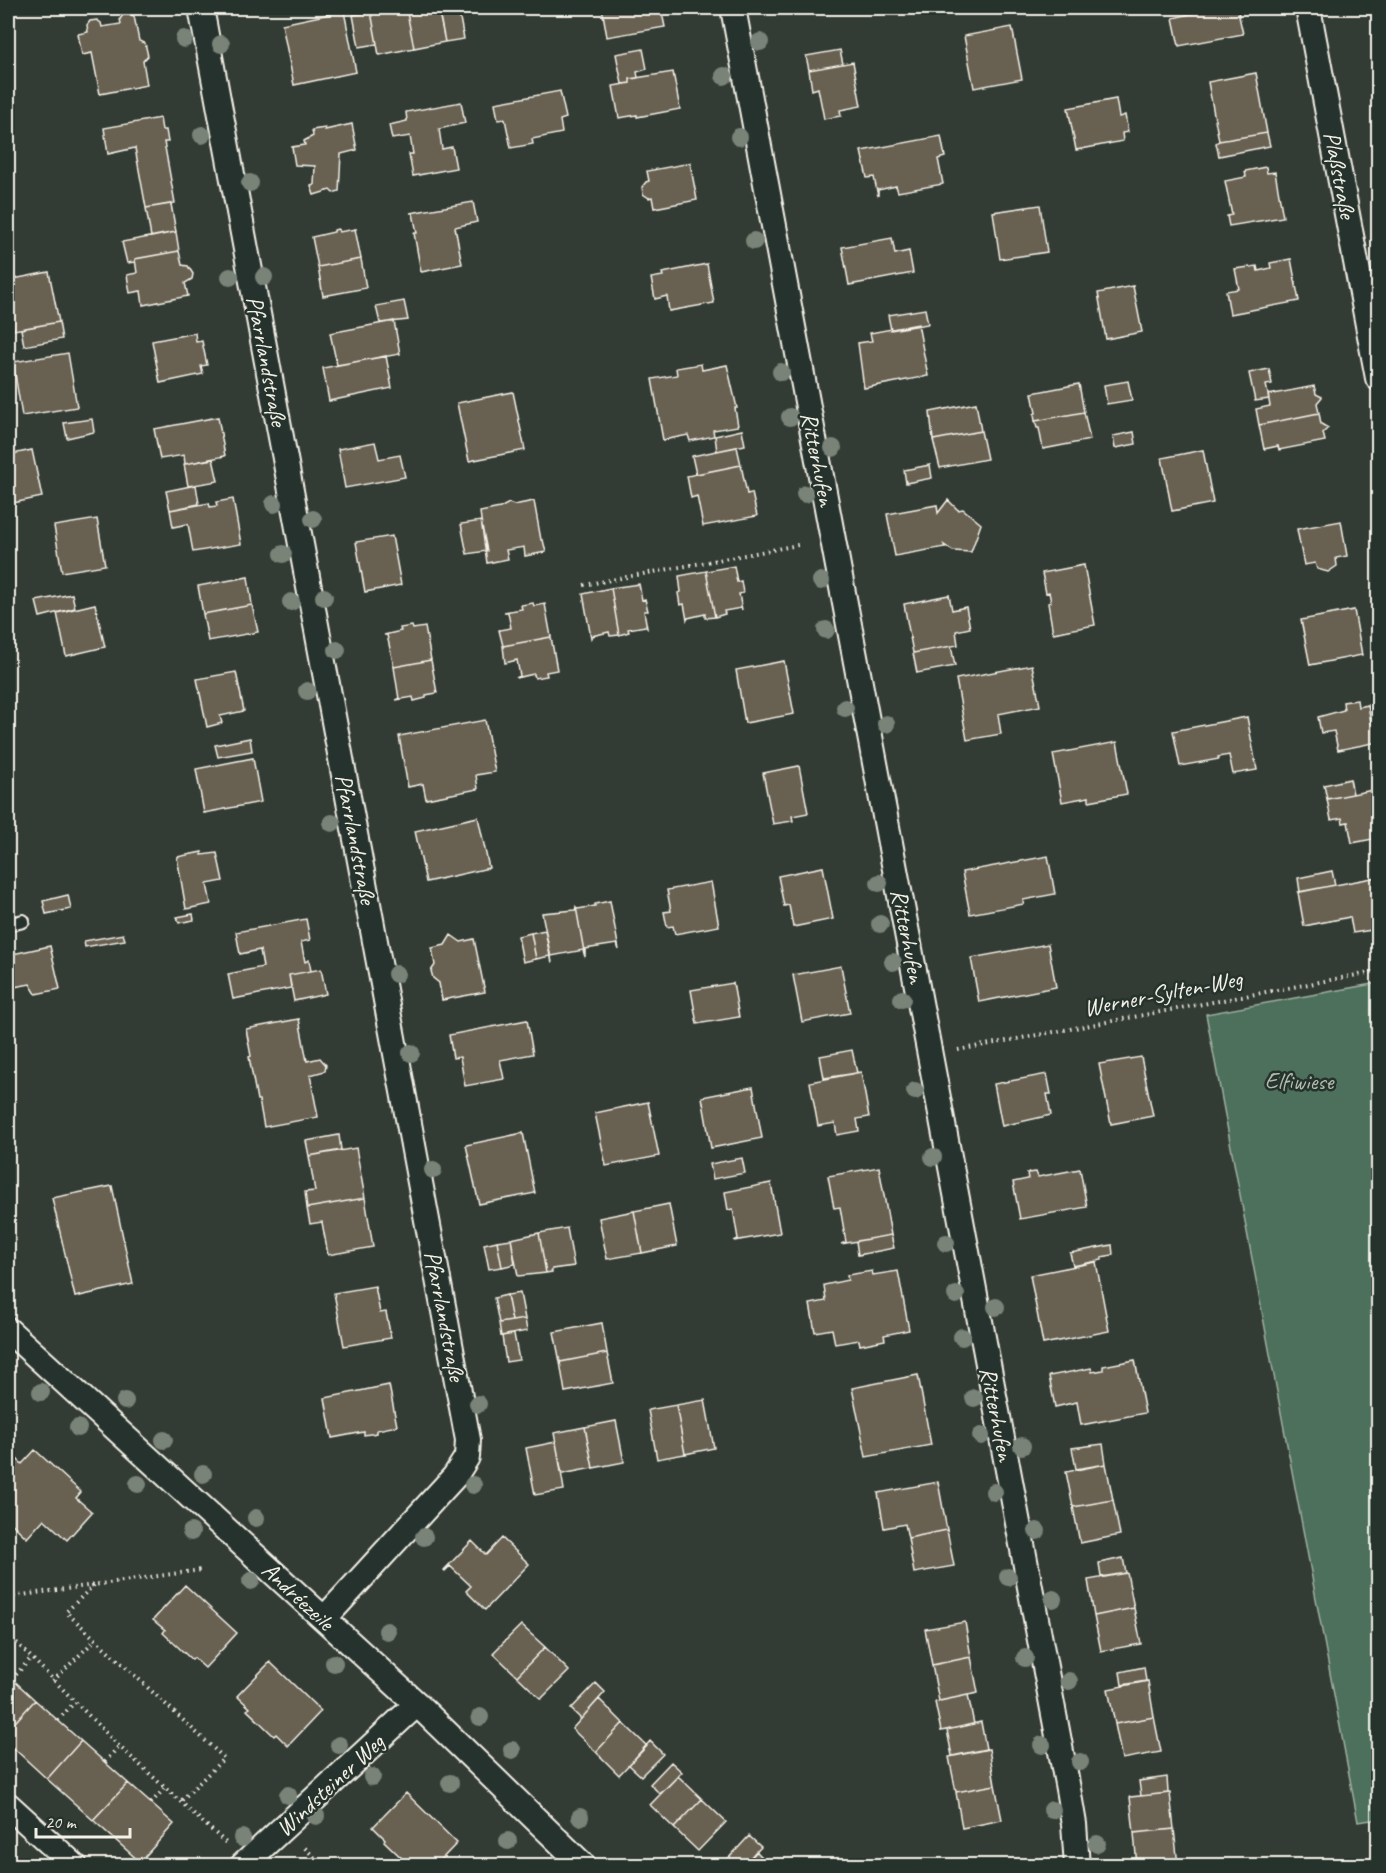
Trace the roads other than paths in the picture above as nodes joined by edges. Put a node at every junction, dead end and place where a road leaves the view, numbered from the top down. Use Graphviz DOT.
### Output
graph roads {
  1 [pos="201,8"];
  2 [pos="733,8"];
  3 [pos="1308,8"];
  4 [pos="1378,378"];
  5 [pos="23,921"];
  6 [pos="8,925"];
  7 [pos="8,1330"];
  8 [pos="324,1619"];
  9 [pos="417,1704"];
  10 [pos="8,1805"];
  11 [pos="75,1866"];
  12 [pos="242,1866"];
  13 [pos="584,1866"];
  14 [pos="1077,1866"];
  1 -- 8 [label="street, Pfarrlandstraße"];
  2 -- 14 [label="street, Ritterhufen"];
  3 -- 4 [label="street, Plaßstraße"];
  5 -- 6 [label="lane"];
  7 -- 8 [label="street, Andréezeile"];
  8 -- 9 [label="street, Andréezeile"];
  9 -- 12 [label="street, Windsteiner Weg"];
  9 -- 13 [label="street, Andréezeile"];
  10 -- 11 [label="street"];
}
